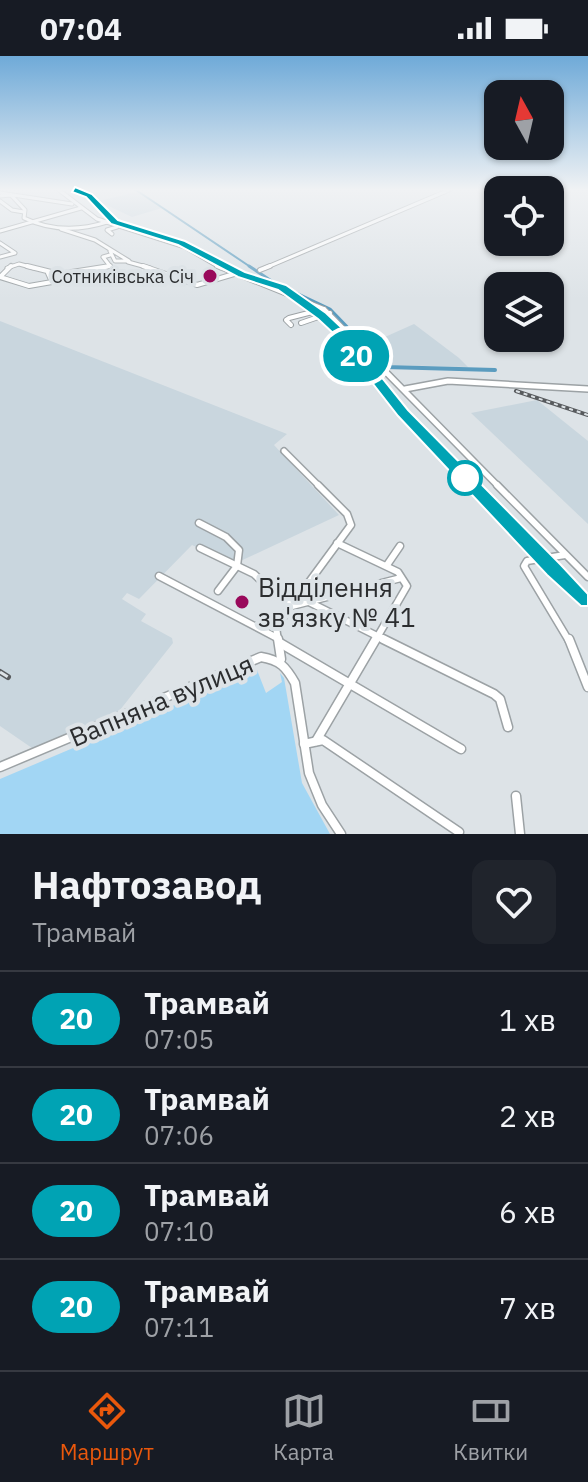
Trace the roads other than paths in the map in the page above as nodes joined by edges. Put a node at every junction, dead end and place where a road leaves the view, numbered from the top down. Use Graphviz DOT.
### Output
graph roads {
  1 [pos="53,226"];
  2 [pos="92,226"];
  3 [pos="363,226"];
  4 [pos="57,227"];
  5 [pos="118,227"];
  6 [pos="112,234"];
  7 [pos="0,243"];
  8 [pos="110,253"];
  9 [pos="0,257"];
  10 [pos="260,270"];
  11 [pos="48,273"];
  12 [pos="234,274"];
  13 [pos="324,309"];
  14 [pos="330,313"];
  15 [pos="301,323"];
  16 [pos="291,325"];
  17 [pos="405,389"];
  18 [pos="588,389"];
  19 [pos="284,451"];
  20 [pos="199,523"];
  21 [pos="337,543"];
  22 [pos="400,546"];
  23 [pos="200,548"];
  24 [pos="565,555"];
  25 [pos="387,565"];
  26 [pos="239,566"];
  27 [pos="159,576"];
  28 [pos="588,577"];
  29 [pos="401,578"];
  30 [pos="218,591"];
  31 [pos="294,602"];
  32 [pos="313,603"];
  33 [pos="377,635"];
  34 [pos="278,641"];
  35 [pos="281,660"];
  36 [pos="349,683"];
  37 [pos="588,687"];
  38 [pos="508,727"];
  39 [pos="316,741"];
  40 [pos="304,744"];
  41 [pos="461,749"];
  42 [pos="0,767"];
  43 [pos="516,796"];
  44 [pos="459,832"];
  45 [pos="341,834"];
  46 [pos="520,834"];
  1 -- 4 [label="street"];
  2 -- 4 [label="street"];
  3 -- 10 [label="street"];
  4 -- 8 [label="street"];
  5 -- 6 [label="street"];
  5 -- 12 [label="street"];
  7 -- 9 [label="street"];
  8 -- 11 [label="street"];
  8 -- 12 [label="street"];
  11 -- 11 [label="street"];
  12 -- 13 [label="street"];
  13 -- 14 [label="street"];
  13 -- 16 [label="street"];
  14 -- 15 [label="street"];
  14 -- 17 [label="street"];
  17 -- 18 [label="street"];
  17 -- 24 [label="street"];
  19 -- 21 [label="street"];
  20 -- 26 [label="street"];
  21 -- 25 [label="street"];
  21 -- 31 [label="street"];
  22 -- 25 [label="street"];
  23 -- 26 [label="street"];
  24 -- 28 [label="street"];
  24 -- 37 [label="street"];
  25 -- 29 [label="street"];
  26 -- 30 [label="street"];
  26 -- 31 [label="street"];
  27 -- 34 [label="street"];
  29 -- 32 [label="street"];
  29 -- 33 [label="street"];
  31 -- 32 [label="street"];
  31 -- 32 [label="street"];
  31 -- 34 [label="street"];
  32 -- 33 [label="street"];
  33 -- 36 [label="street"];
  33 -- 38 [label="street"];
  34 -- 35 [label="street"];
  34 -- 36 [label="street"];
  35 -- 40 [label="street, Вапняна вулиця"];
  35 -- 42 [label="street, Вапняна вулиця"];
  36 -- 39 [label="street"];
  36 -- 41 [label="street"];
  39 -- 40 [label="street"];
  39 -- 44 [label="street"];
  40 -- 45 [label="street, Вапняна вулиця"];
  43 -- 46 [label="street"];
}
